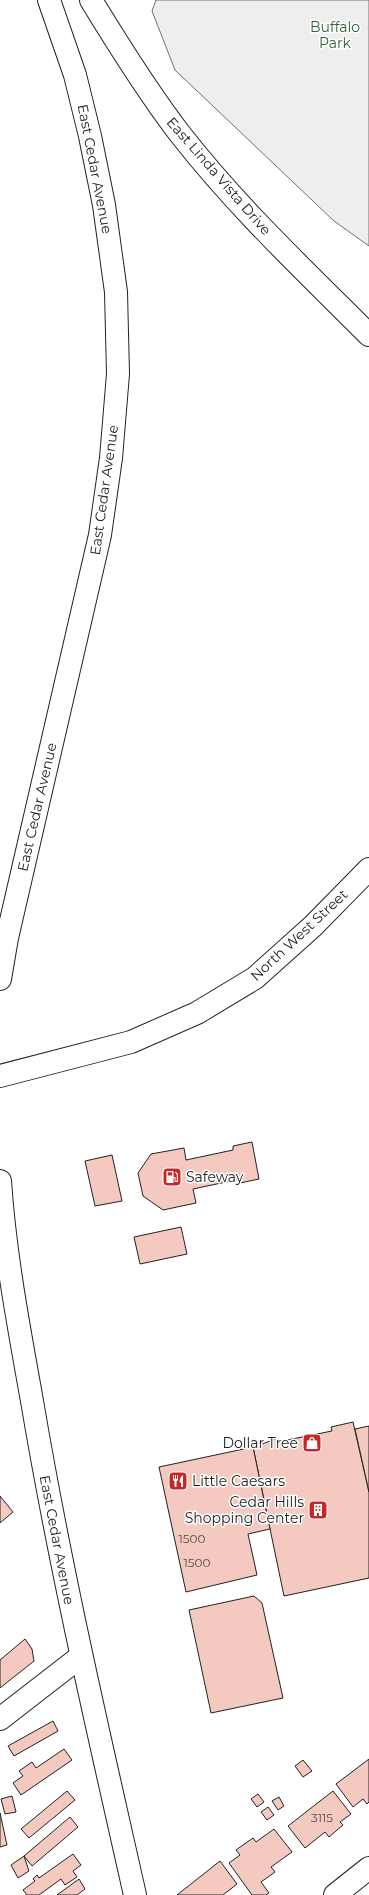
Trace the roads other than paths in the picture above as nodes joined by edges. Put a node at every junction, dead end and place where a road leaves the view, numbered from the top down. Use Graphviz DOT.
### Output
graph roads {
  1 [pos="49,0"];
  2 [pos="91,0"];
  3 [pos="369,336"];
  4 [pos="369,869"];
  5 [pos="0,978"];
  6 [pos="0,1076"];
  7 [pos="0,1181"];
  8 [pos="80,1657"];
  9 [pos="0,1720"];
  10 [pos="369,1868"];
  11 [pos="135,1895"];
  12 [pos="335,1895"];
  1 -- 5 [label="main road, East Cedar Avenue"];
  2 -- 3 [label="main road, East Linda Vista Drive"];
  4 -- 6 [label="main road, North West Street"];
  7 -- 8 [label="main road, East Cedar Avenue"];
  8 -- 9 [label="main road"];
  8 -- 11 [label="main road, East Cedar Avenue"];
  10 -- 12 [label="main road"];
}
